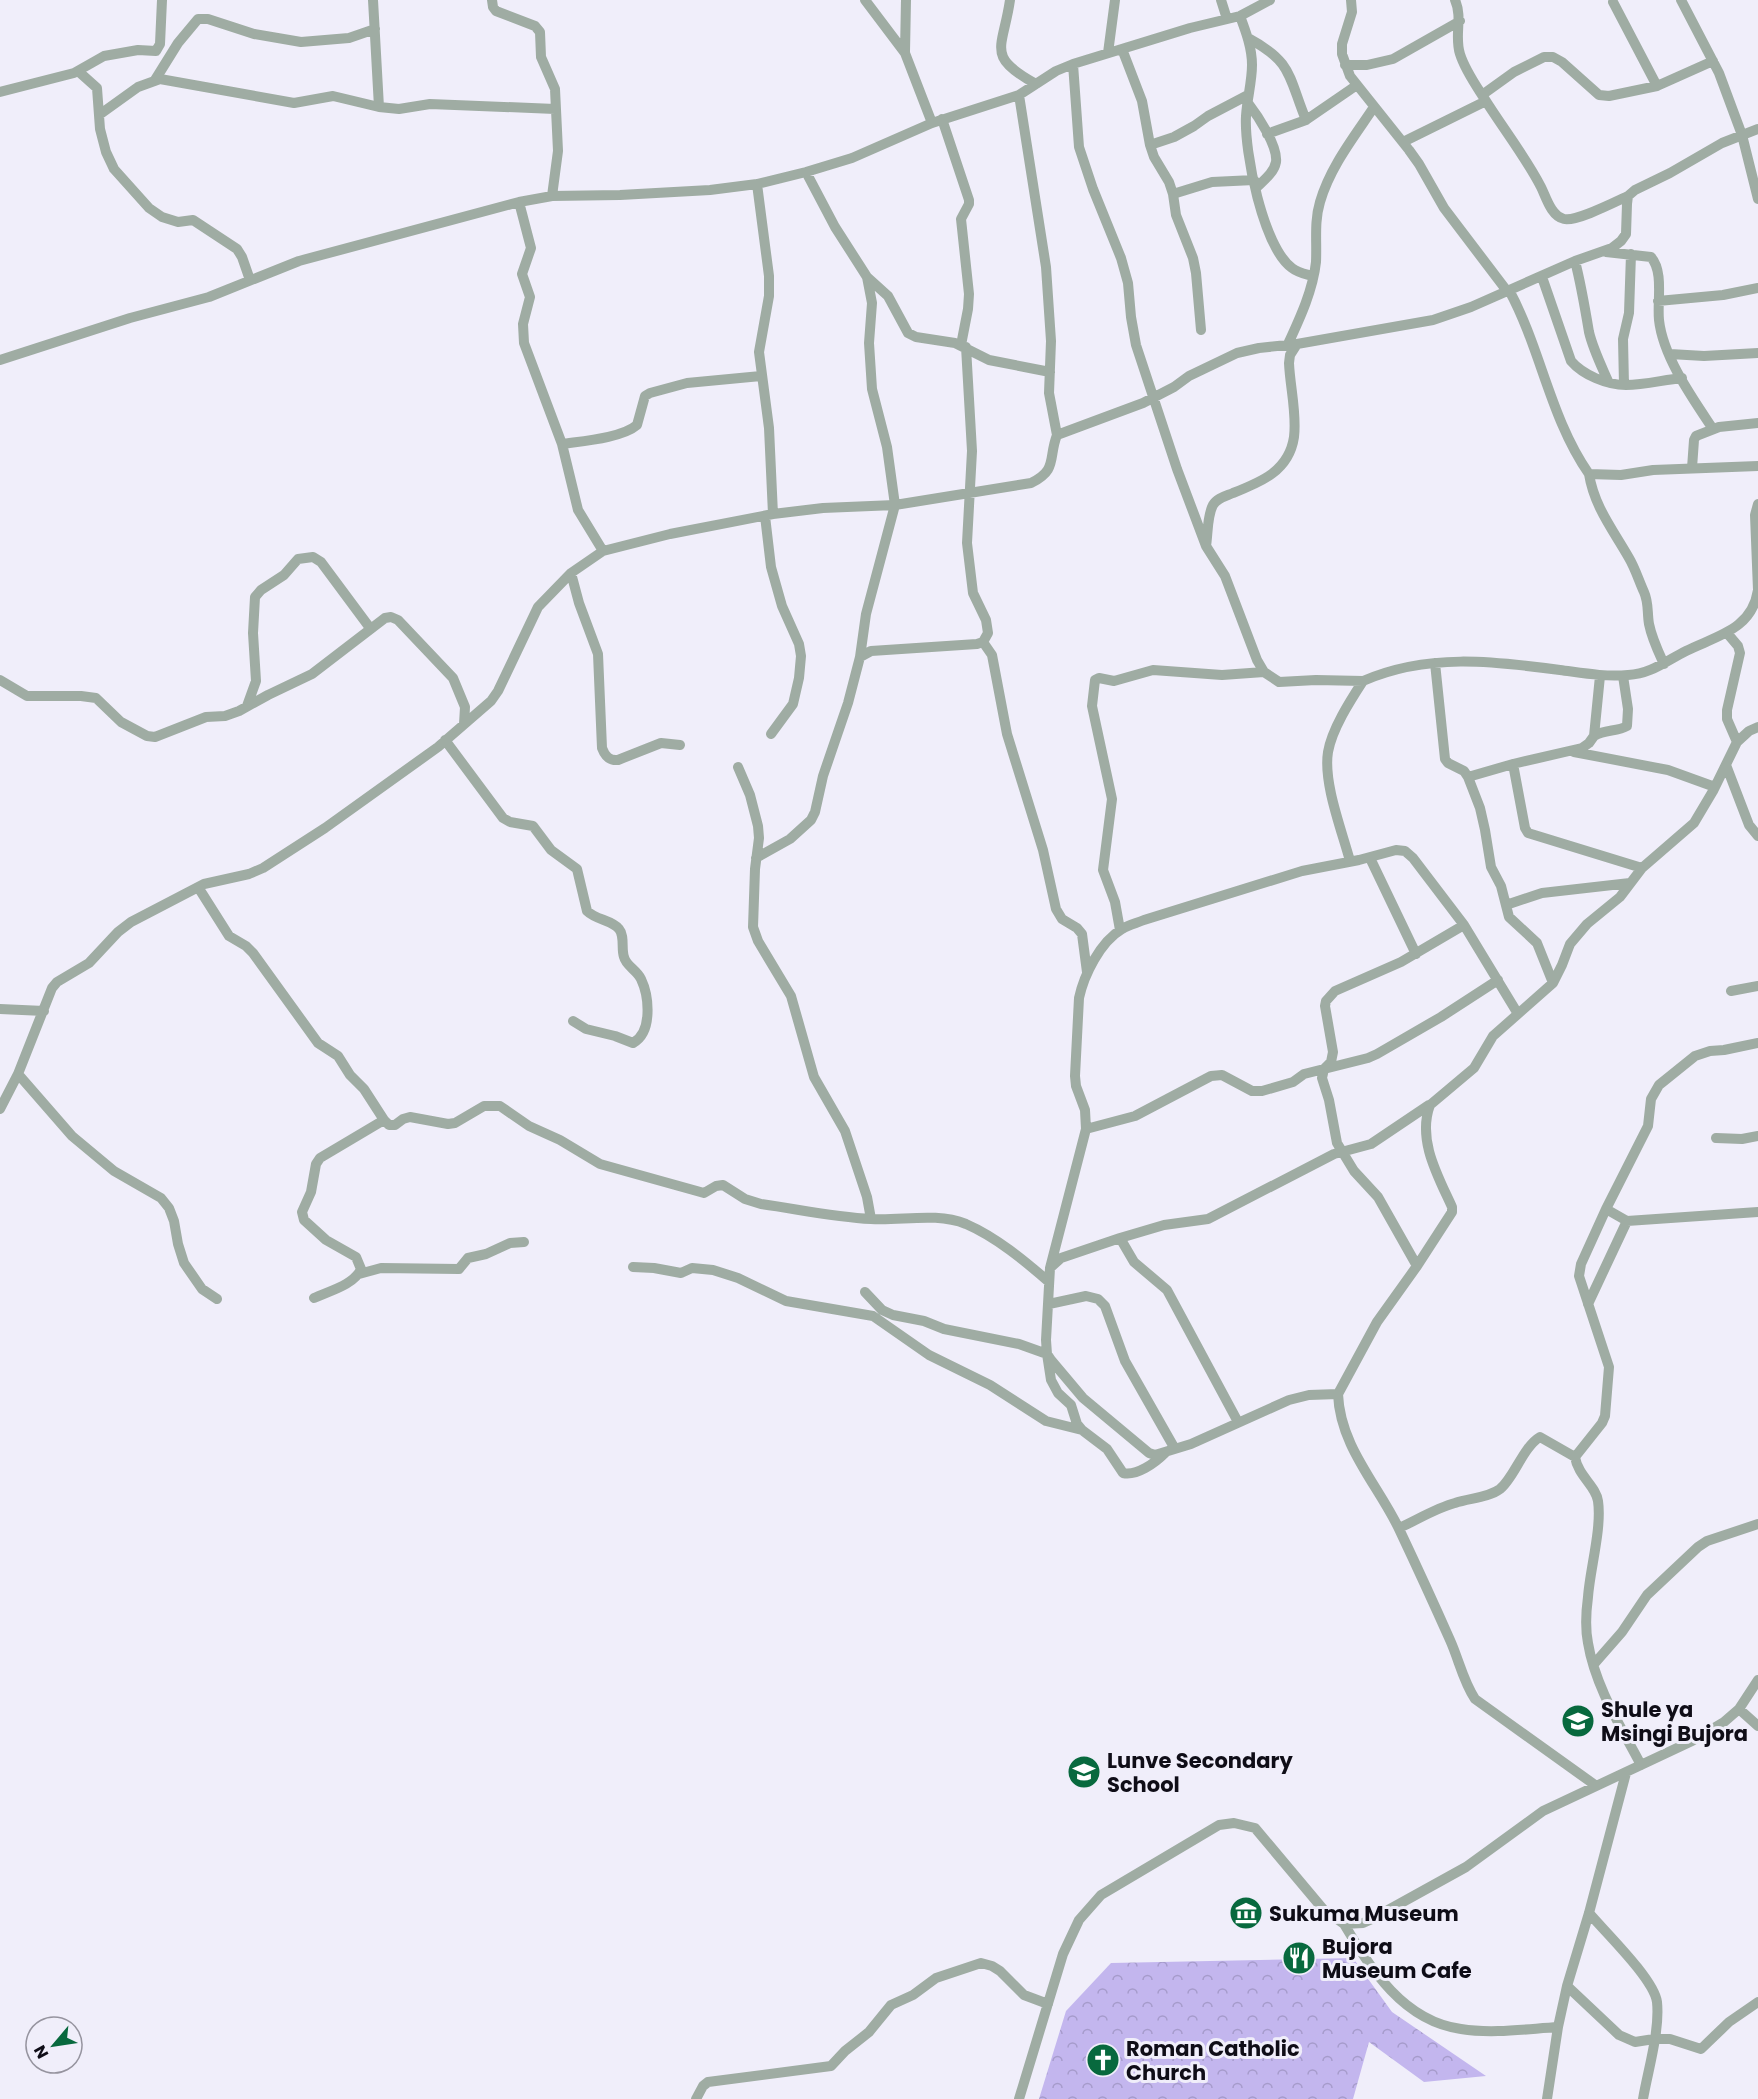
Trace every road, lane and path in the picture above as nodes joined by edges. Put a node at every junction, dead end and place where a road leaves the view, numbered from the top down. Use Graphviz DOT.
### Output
graph roads {
  1 [pos="162,0"];
  2 [pos="373,0"];
  3 [pos="492,0"];
  4 [pos="865,0"];
  5 [pos="906,0"];
  6 [pos="1010,0"];
  7 [pos="1115,0"];
  8 [pos="1221,0"];
  9 [pos="1270,0"];
  10 [pos="1351,0"];
  11 [pos="1455,0"];
  12 [pos="1681,0"];
  13 [pos="1613,2"];
  14 [pos="1240,16"];
  15 [pos="1227,20"];
  16 [pos="1460,21"];
  17 [pos="375,29"];
  18 [pos="1248,38"];
  19 [pos="1122,49"];
  20 [pos="905,52"];
  21 [pos="1108,53"];
  22 [pos="1713,61"];
  23 [pos="1073,64"];
  24 [pos="1345,65"];
  25 [pos="78,71"];
  26 [pos="155,80"];
  27 [pos="1036,84"];
  28 [pos="1357,85"];
  29 [pos="1657,86"];
  30 [pos="0,92"];
  31 [pos="1019,94"];
  32 [pos="1484,98"];
  33 [pos="1248,99"];
  34 [pos="379,107"];
  35 [pos="1374,107"];
  36 [pos="555,110"];
  37 [pos="99,115"];
  38 [pos="1306,120"];
  39 [pos="937,121"];
  40 [pos="1758,129"];
  41 [pos="1267,134"];
  42 [pos="1742,135"];
  43 [pos="1403,142"];
  44 [pos="1150,145"];
  45 [pos="806,172"];
  46 [pos="757,184"];
  47 [pos="1255,184"];
  48 [pos="1173,194"];
  49 [pos="552,196"];
  50 [pos="1628,196"];
  51 [pos="1758,200"];
  52 [pos="519,202"];
  53 [pos="1602,252"];
  54 [pos="1631,255"];
  55 [pos="1575,261"];
  56 [pos="1313,276"];
  57 [pos="867,277"];
  58 [pos="1542,277"];
  59 [pos="250,280"];
  60 [pos="1758,288"];
  61 [pos="1508,291"];
  62 [pos="1658,301"];
  63 [pos="1201,330"];
  64 [pos="1292,344"];
  65 [pos="963,346"];
  66 [pos="1758,353"];
  67 [pos="1670,354"];
  68 [pos="0,360"];
  69 [pos="1050,372"];
  70 [pos="761,376"];
  71 [pos="1682,378"];
  72 [pos="1608,381"];
  73 [pos="1624,385"];
  74 [pos="1154,398"];
  75 [pos="1758,423"];
  76 [pos="1713,429"];
  77 [pos="1057,435"];
  78 [pos="562,444"];
  79 [pos="1758,466"];
  80 [pos="1692,468"];
  81 [pos="1589,474"];
  82 [pos="970,493"];
  83 [pos="1758,504"];
  84 [pos="895,505"];
  85 [pos="769,515"];
  86 [pos="1206,546"];
  87 [pos="1758,546"];
  88 [pos="603,550"];
  89 [pos="571,573"];
  90 [pos="370,628"];
  91 [pos="1727,633"];
  92 [pos="983,642"];
  93 [pos="860,657"];
  94 [pos="1435,663"];
  95 [pos="1664,664"];
  96 [pos="1264,672"];
  97 [pos="1600,676"];
  98 [pos="1623,676"];
  99 [pos="0,680"];
  100 [pos="1363,681"];
  101 [pos="248,706"];
  102 [pos="464,724"];
  103 [pos="1758,727"];
  104 [pos="771,734"];
  105 [pos="1594,736"];
  106 [pos="445,740"];
  107 [pos="1737,742"];
  108 [pos="680,745"];
  109 [pos="1570,752"];
  110 [pos="1513,764"];
  111 [pos="1726,765"];
  112 [pos="738,767"];
  113 [pos="1468,777"];
  114 [pos="1716,787"];
  115 [pos="1758,836"];
  116 [pos="756,858"];
  117 [pos="1370,858"];
  118 [pos="1350,861"];
  119 [pos="1642,868"];
  120 [pos="1630,883"];
  121 [pos="198,887"];
  122 [pos="1506,905"];
  123 [pos="1464,924"];
  124 [pos="1120,930"];
  125 [pos="1416,954"];
  126 [pos="1087,972"];
  127 [pos="1498,980"];
  128 [pos="1553,983"];
  129 [pos="1758,986"];
  130 [pos="1731,991"];
  131 [pos="0,1009"];
  132 [pos="44,1011"];
  133 [pos="1518,1014"];
  134 [pos="573,1021"];
  135 [pos="1758,1043"];
  136 [pos="1324,1069"];
  137 [pos="18,1074"];
  138 [pos="6,1087"];
  139 [pos="1430,1105"];
  140 [pos="0,1109"];
  141 [pos="384,1120"];
  142 [pos="1086,1129"];
  143 [pos="1758,1136"];
  144 [pos="1716,1138"];
  145 [pos="1342,1152"];
  146 [pos="1606,1209"];
  147 [pos="1758,1212"];
  148 [pos="871,1220"];
  149 [pos="1627,1221"];
  150 [pos="1120,1238"];
  151 [pos="524,1242"];
  152 [pos="1417,1266"];
  153 [pos="633,1267"];
  154 [pos="1050,1268"];
  155 [pos="359,1274"];
  156 [pos="1049,1282"];
  157 [pos="864,1292"];
  158 [pos="314,1298"];
  159 [pos="217,1299"];
  160 [pos="1048,1304"];
  161 [pos="1588,1304"];
  162 [pos="1047,1354"];
  163 [pos="1338,1394"];
  164 [pos="1238,1422"];
  165 [pos="1082,1430"];
  166 [pos="1170,1451"];
  167 [pos="1575,1457"];
  168 [pos="1758,1524"];
  169 [pos="1399,1528"];
  170 [pos="1594,1664"];
  171 [pos="1758,1680"];
  172 [pos="1739,1709"];
  173 [pos="1758,1726"];
  174 [pos="1641,1765"];
  175 [pos="1626,1773"];
  176 [pos="1595,1785"];
  177 [pos="1589,1913"];
  178 [pos="1344,1924"];
  179 [pos="1567,1986"];
  180 [pos="1758,2002"];
  181 [pos="1048,2004"];
  182 [pos="1558,2027"];
  183 [pos="1654,2039"];
  184 [pos="696,2099"];
  185 [pos="1019,2099"];
  186 [pos="1547,2099"];
  187 [pos="1643,2099"];
  1 -- 25 [label="street"];
  2 -- 17 [label="street"];
  3 -- 36 [label="street"];
  4 -- 20 [label="street"];
  5 -- 20 [label="street"];
  6 -- 27 [label="street"];
  7 -- 21 [label="street"];
  8 -- 15 [label="street"];
  9 -- 14 [label="street"];
  10 -- 24 [label="street"];
  11 -- 16 [label="street"];
  12 -- 22 [label="street"];
  13 -- 29 [label="street"];
  14 -- 15 [label="street"];
  14 -- 18 [label="street"];
  15 -- 19 [label="street"];
  16 -- 24 [label="street"];
  16 -- 32 [label="street"];
  17 -- 26 [label="street"];
  17 -- 34 [label="street"];
  18 -- 33 [label="street"];
  18 -- 38 [label="street"];
  19 -- 21 [label="street"];
  19 -- 44 [label="street"];
  20 -- 39 [label="street"];
  21 -- 23 [label="street"];
  22 -- 29 [label="street"];
  22 -- 42 [label="street"];
  23 -- 27 [label="street"];
  23 -- 74 [label="street"];
  24 -- 28 [label="street"];
  25 -- 30 [label="street"];
  25 -- 37 [label="street"];
  26 -- 34 [label="street"];
  26 -- 37 [label="street"];
  27 -- 31 [label="street"];
  28 -- 35 [label="street"];
  28 -- 38 [label="street"];
  29 -- 32 [label="street"];
  31 -- 39 [label="street"];
  31 -- 69 [label="street"];
  32 -- 43 [label="street"];
  32 -- 50 [label="street"];
  33 -- 41 [label="street"];
  33 -- 44 [label="street"];
  33 -- 47 [label="street"];
  34 -- 36 [label="street"];
  35 -- 43 [label="street"];
  35 -- 56 [label="street"];
  36 -- 49 [label="street"];
  37 -- 59 [label="street"];
  38 -- 41 [label="street"];
  39 -- 45 [label="street"];
  39 -- 65 [label="street"];
  40 -- 42 [label="street"];
  41 -- 47 [label="street"];
  42 -- 50 [label="street"];
  42 -- 51 [label="street"];
  43 -- 61 [label="street"];
  44 -- 48 [label="street"];
  45 -- 46 [label="street"];
  45 -- 57 [label="street"];
  46 -- 49 [label="street"];
  46 -- 70 [label="street"];
  47 -- 48 [label="street"];
  47 -- 56 [label="street"];
  48 -- 63 [label="street"];
  49 -- 52 [label="street"];
  50 -- 53 [label="street"];
  52 -- 59 [label="street"];
  52 -- 78 [label="street"];
  53 -- 54 [label="street"];
  53 -- 55 [label="street"];
  54 -- 62 [label="street"];
  54 -- 73 [label="street"];
  55 -- 58 [label="street"];
  55 -- 72 [label="street"];
  56 -- 64 [label="street"];
  57 -- 65 [label="street"];
  57 -- 84 [label="street"];
  58 -- 61 [label="street"];
  58 -- 72 [label="street"];
  59 -- 68 [label="street"];
  60 -- 62 [label="street"];
  61 -- 64 [label="street"];
  61 -- 81 [label="street"];
  62 -- 67 [label="street"];
  64 -- 74 [label="street"];
  64 -- 86 [label="street"];
  65 -- 69 [label="street"];
  65 -- 82 [label="street"];
  66 -- 67 [label="street"];
  67 -- 71 [label="street"];
  69 -- 77 [label="street"];
  70 -- 78 [label="street"];
  70 -- 85 [label="street"];
  71 -- 73 [label="street"];
  71 -- 76 [label="street"];
  72 -- 73 [label="street"];
  74 -- 77 [label="street"];
  74 -- 86 [label="street"];
  75 -- 76 [label="street"];
  76 -- 80 [label="street"];
  77 -- 82 [label="street"];
  78 -- 88 [label="street"];
  79 -- 80 [label="street"];
  80 -- 81 [label="street"];
  81 -- 95 [label="street"];
  82 -- 84 [label="street"];
  82 -- 92 [label="street"];
  83 -- 87 [label="street"];
  84 -- 85 [label="street"];
  84 -- 93 [label="street"];
  85 -- 88 [label="street"];
  85 -- 104 [label="street"];
  86 -- 96 [label="street"];
  87 -- 91 [label="street"];
  88 -- 89 [label="street"];
  89 -- 102 [label="street"];
  89 -- 108 [label="street"];
  90 -- 101 [label="street"];
  90 -- 101 [label="street"];
  90 -- 102 [label="street"];
  91 -- 95 [label="street"];
  91 -- 107 [label="street"];
  92 -- 93 [label="street"];
  92 -- 126 [label="street"];
  93 -- 116 [label="street"];
  94 -- 97 [label="street"];
  94 -- 100 [label="street"];
  94 -- 113 [label="street"];
  95 -- 98 [label="street"];
  96 -- 100 [label="street"];
  96 -- 124 [label="street"];
  97 -- 98 [label="street"];
  97 -- 105 [label="street"];
  98 -- 105 [label="street"];
  99 -- 101 [label="street"];
  100 -- 118 [label="street"];
  102 -- 106 [label="street"];
  103 -- 107 [label="street"];
  105 -- 109 [label="street"];
  106 -- 121 [label="street"];
  106 -- 134 [label="street"];
  107 -- 111 [label="street"];
  109 -- 110 [label="street"];
  109 -- 114 [label="street"];
  110 -- 113 [label="street"];
  110 -- 119 [label="street"];
  111 -- 114 [label="street"];
  111 -- 115 [label="street"];
  112 -- 116 [label="street"];
  113 -- 122 [label="street"];
  114 -- 119 [label="street"];
  116 -- 148 [label="street"];
  117 -- 118 [label="street"];
  117 -- 123 [label="street"];
  117 -- 125 [label="street"];
  118 -- 124 [label="street"];
  119 -- 120 [label="street"];
  120 -- 122 [label="street"];
  120 -- 128 [label="street"];
  121 -- 132 [label="street"];
  121 -- 141 [label="street"];
  122 -- 128 [label="street"];
  123 -- 125 [label="street"];
  123 -- 127 [label="street"];
  124 -- 126 [label="street"];
  125 -- 136 [label="street"];
  126 -- 142 [label="street"];
  127 -- 133 [label="street"];
  127 -- 136 [label="street"];
  128 -- 133 [label="street"];
  129 -- 130 [label="street"];
  131 -- 132 [label="street"];
  132 -- 137 [label="street"];
  133 -- 139 [label="street"];
  135 -- 146 [label="street"];
  136 -- 142 [label="street"];
  136 -- 145 [label="street"];
  137 -- 138 [label="street"];
  137 -- 159 [label="street"];
  138 -- 140 [label="street"];
  139 -- 145 [label="street"];
  139 -- 152 [label="street"];
  141 -- 148 [label="street"];
  141 -- 155 [label="street"];
  142 -- 154 [label="street"];
  143 -- 144 [label="street"];
  145 -- 150 [label="street"];
  145 -- 152 [label="street"];
  146 -- 149 [label="street"];
  146 -- 161 [label="street"];
  147 -- 149 [label="street"];
  148 -- 156 [label="street"];
  149 -- 161 [label="street"];
  150 -- 154 [label="street"];
  150 -- 164 [label="street"];
  151 -- 155 [label="street"];
  152 -- 163 [label="street"];
  153 -- 165 [label="street"];
  154 -- 156 [label="street"];
  155 -- 158 [label="street"];
  156 -- 160 [label="street"];
  157 -- 162 [label="street"];
  160 -- 162 [label="street"];
  160 -- 166 [label="street"];
  161 -- 167 [label="street"];
  162 -- 165 [label="street"];
  162 -- 166 [label="street"];
  163 -- 164 [label="street"];
  163 -- 169 [label="street"];
  164 -- 166 [label="street"];
  165 -- 166 [label="street"];
  167 -- 169 [label="street"];
  167 -- 170 [label="street"];
  168 -- 170 [label="street"];
  169 -- 176 [label="street"];
  170 -- 174 [label="street"];
  171 -- 172 [label="street"];
  172 -- 173 [label="street"];
  172 -- 174 [label="street"];
  174 -- 175 [label="street"];
  175 -- 176 [label="street"];
  175 -- 177 [label="street"];
  176 -- 178 [label="street"];
  177 -- 179 [label="street"];
  177 -- 183 [label="street"];
  178 -- 181 [label="street"];
  178 -- 182 [label="street"];
  179 -- 182 [label="street"];
  179 -- 183 [label="street"];
  180 -- 183 [label="street"];
  181 -- 184 [label="street"];
  181 -- 185 [label="street"];
  182 -- 186 [label="street"];
  183 -- 187 [label="street"];
}
